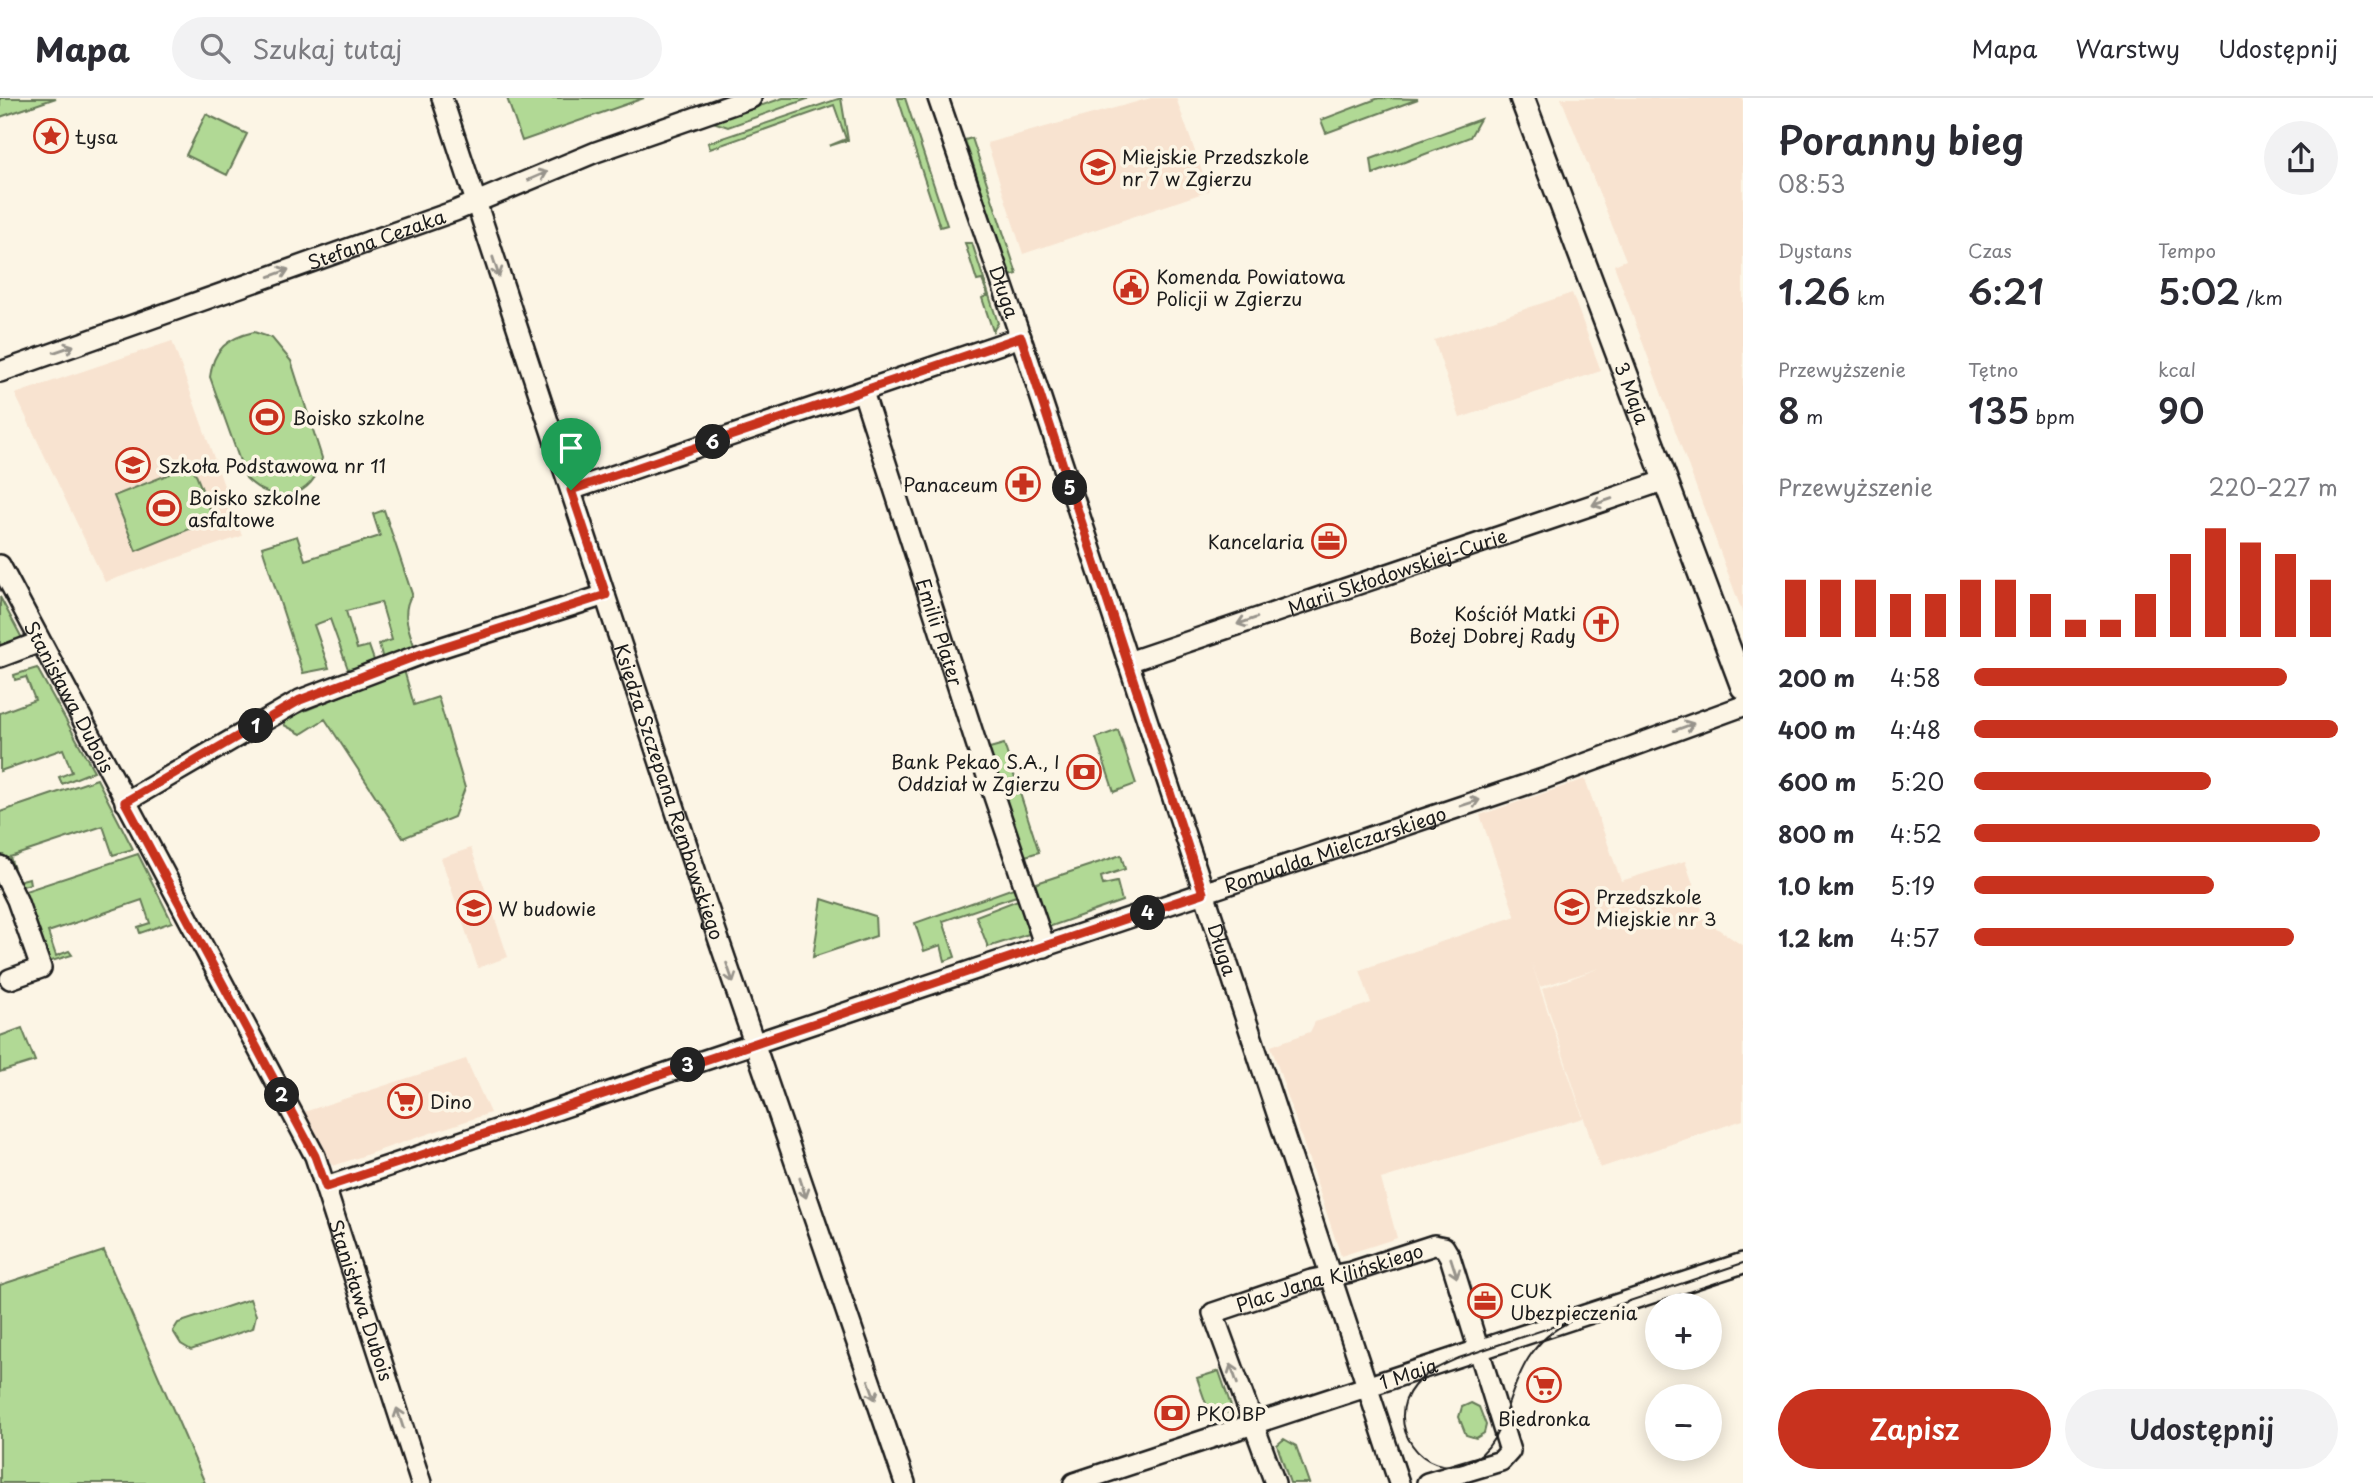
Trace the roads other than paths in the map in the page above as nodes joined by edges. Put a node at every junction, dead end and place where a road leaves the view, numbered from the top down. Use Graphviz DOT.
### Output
graph roads {
  1 [pos="442,98"];
  2 [pos="751,98"];
  3 [pos="939,98"];
  4 [pos="1522,98"];
  5 [pos="475,202"];
  6 [pos="1021,337"];
  7 [pos="0,372"];
  8 [pos="863,392"];
  9 [pos="1666,480"];
  10 [pos="571,490"];
  11 [pos="0,565"];
  12 [pos="606,595"];
  13 [pos="40,642"];
  14 [pos="0,657"];
  15 [pos="1128,662"];
  16 [pos="1743,686"];
  17 [pos="1743,706"];
  18 [pos="125,802"];
  19 [pos="0,866"];
  20 [pos="1203,893"];
  21 [pos="1045,947"];
  22 [pos="10,979"];
  23 [pos="755,1044"];
  24 [pos="326,1187"];
  25 [pos="1743,1263"];
  26 [pos="1331,1276"];
  27 [pos="1479,1350"];
  28 [pos="1367,1387"];
  29 [pos="1253,1423"];
  30 [pos="421,1483"];
  31 [pos="905,1483"];
  32 [pos="1074,1483"];
  33 [pos="1275,1483"];
  34 [pos="1399,1483"];
  35 [pos="1427,1483"];
  1 -- 5 [label="street, Księdza Szczepana Rembowskiego"];
  5 -- 2 [label="street, Stefana Cezaka, one-way"];
  3 -- 6 [label="street, Długa"];
  4 -- 9 [label="main road, 3 Maja"];
  7 -- 5 [label="street, Stefana Cezaka, one-way"];
  5 -- 10 [label="street, Księdza Szczepana Rembowskiego, one-way"];
  6 -- 8 [label="street"];
  6 -- 15 [label="street, Długa"];
  8 -- 10 [label="street"];
  8 -- 21 [label="street, Emilii Plater"];
  9 -- 15 [label="street, Marii Skłodowskiej-Curie, one-way"];
  9 -- 16 [label="main road, 3 Maja"];
  10 -- 12 [label="street, Księdza Szczepana Rembowskiego"];
  11 -- 13 [label="street, Stanisława Dubois"];
  12 -- 18 [label="street"];
  12 -- 23 [label="street, Księdza Szczepana Rembowskiego, one-way"];
  13 -- 14 [label="street"];
  13 -- 18 [label="street, Stanisława Dubois"];
  15 -- 20 [label="street, Długa"];
  20 -- 17 [label="street, Romualda Mielczarskiego, one-way"];
  18 -- 24 [label="street, Stanisława Dubois"];
  19 -- 22 [label="street"];
  20 -- 21 [label="street, Romualda Mielczarskiego"];
  20 -- 26 [label="street, Długa"];
  21 -- 23 [label="street, Romualda Mielczarskiego"];
  23 -- 24 [label="street, Romualda Mielczarskiego"];
  23 -- 31 [label="street, Księdza Szczepana Rembowskiego, one-way"];
  30 -- 24 [label="street, Stanisława Dubois, one-way"];
  25 -- 27 [label="street, 1 Maja"];
  26 -- 27 [label="street, Plac Jana Kilińskiego, one-way"];
  26 -- 28 [label="street, Długa"];
  29 -- 26 [label="street, Plac Jana Kilińskiego, one-way"];
  27 -- 28 [label="street, 1 Maja"];
  27 -- 35 [label="street, Plac Jana Kilińskiego"];
  28 -- 29 [label="street, 1 Maja"];
  28 -- 34 [label="street, Długa"];
  29 -- 32 [label="street, 1 Maja"];
  29 -- 33 [label="street, Plac Jana Kilińskiego"];
}
